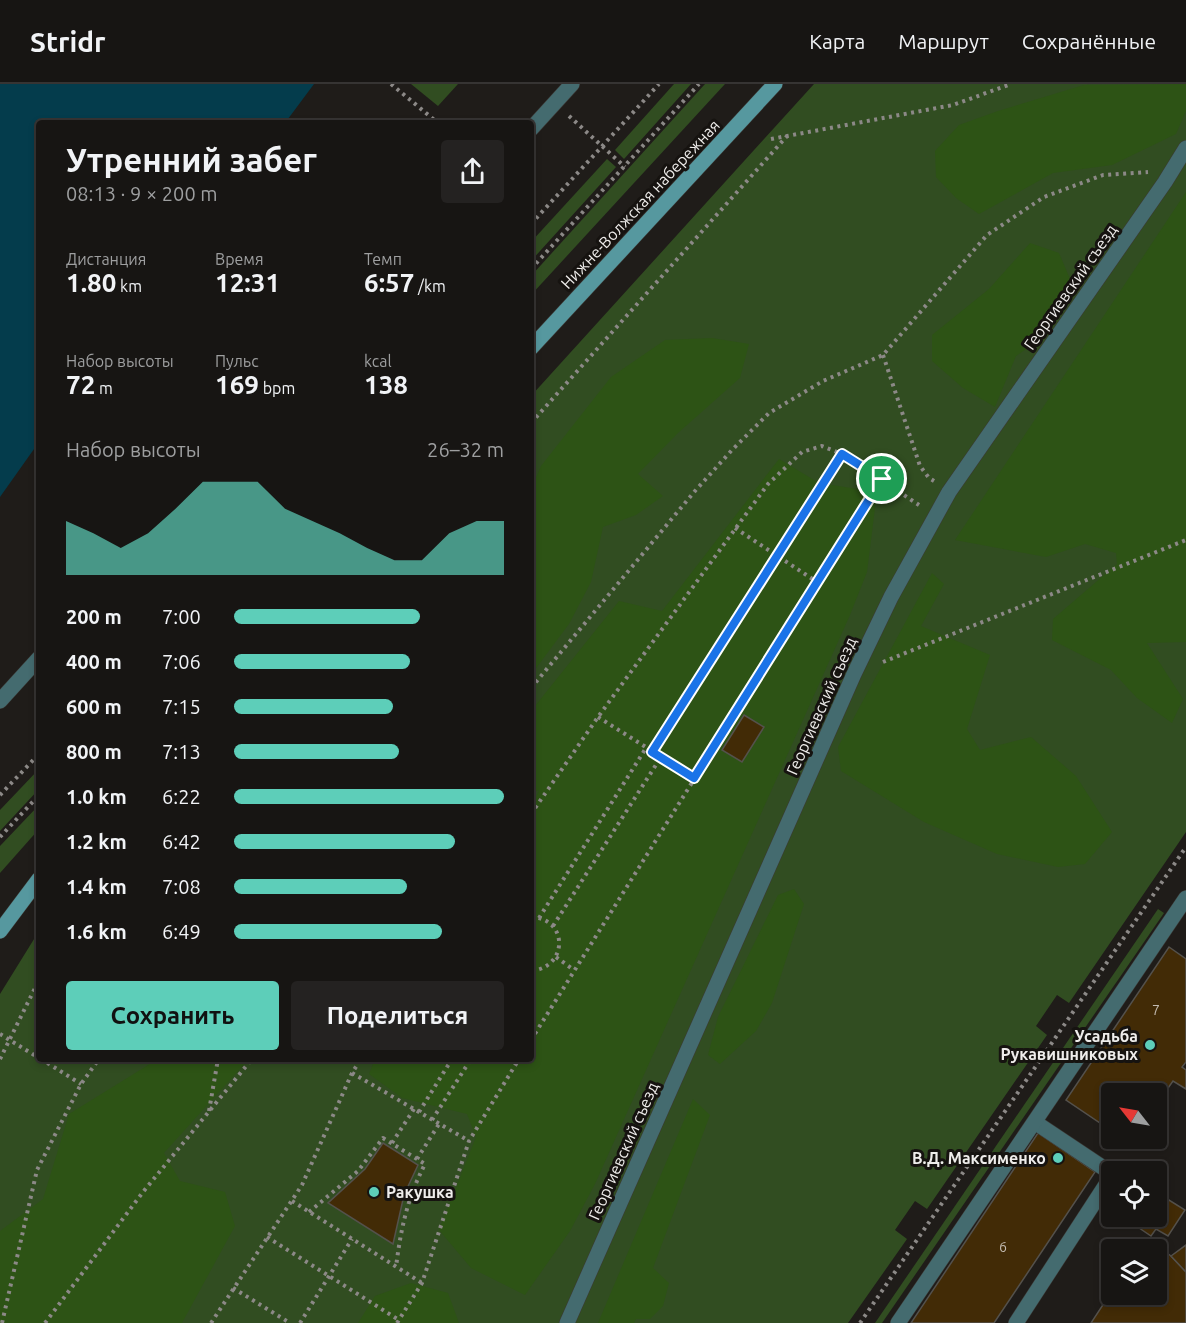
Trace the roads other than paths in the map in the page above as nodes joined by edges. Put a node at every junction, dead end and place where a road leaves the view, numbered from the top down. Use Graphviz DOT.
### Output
graph roads {
  1 [pos="572,84"];
  2 [pos="775,84"];
  3 [pos="534,126"];
  4 [pos="1186,148"];
  5 [pos="534,345"];
  6 [pos="36,661"];
  7 [pos="0,701"];
  8 [pos="36,883"];
  9 [pos="1186,898"];
  10 [pos="0,931"];
  11 [pos="1036,1123"];
  12 [pos="567,1323"];
  13 [pos="898,1323"];
  14 [pos="1016,1323"];
  1 -- 3 [label="street"];
  2 -- 5 [label="main road, Нижне-Волжская набережная"];
  4 -- 12 [label="street, Георгиевский съезд"];
  6 -- 7 [label="street"];
  8 -- 10 [label="main road"];
  9 -- 11 [label="street"];
  11 -- 13 [label="street"];
  11 -- 14 [label="street"];
}
